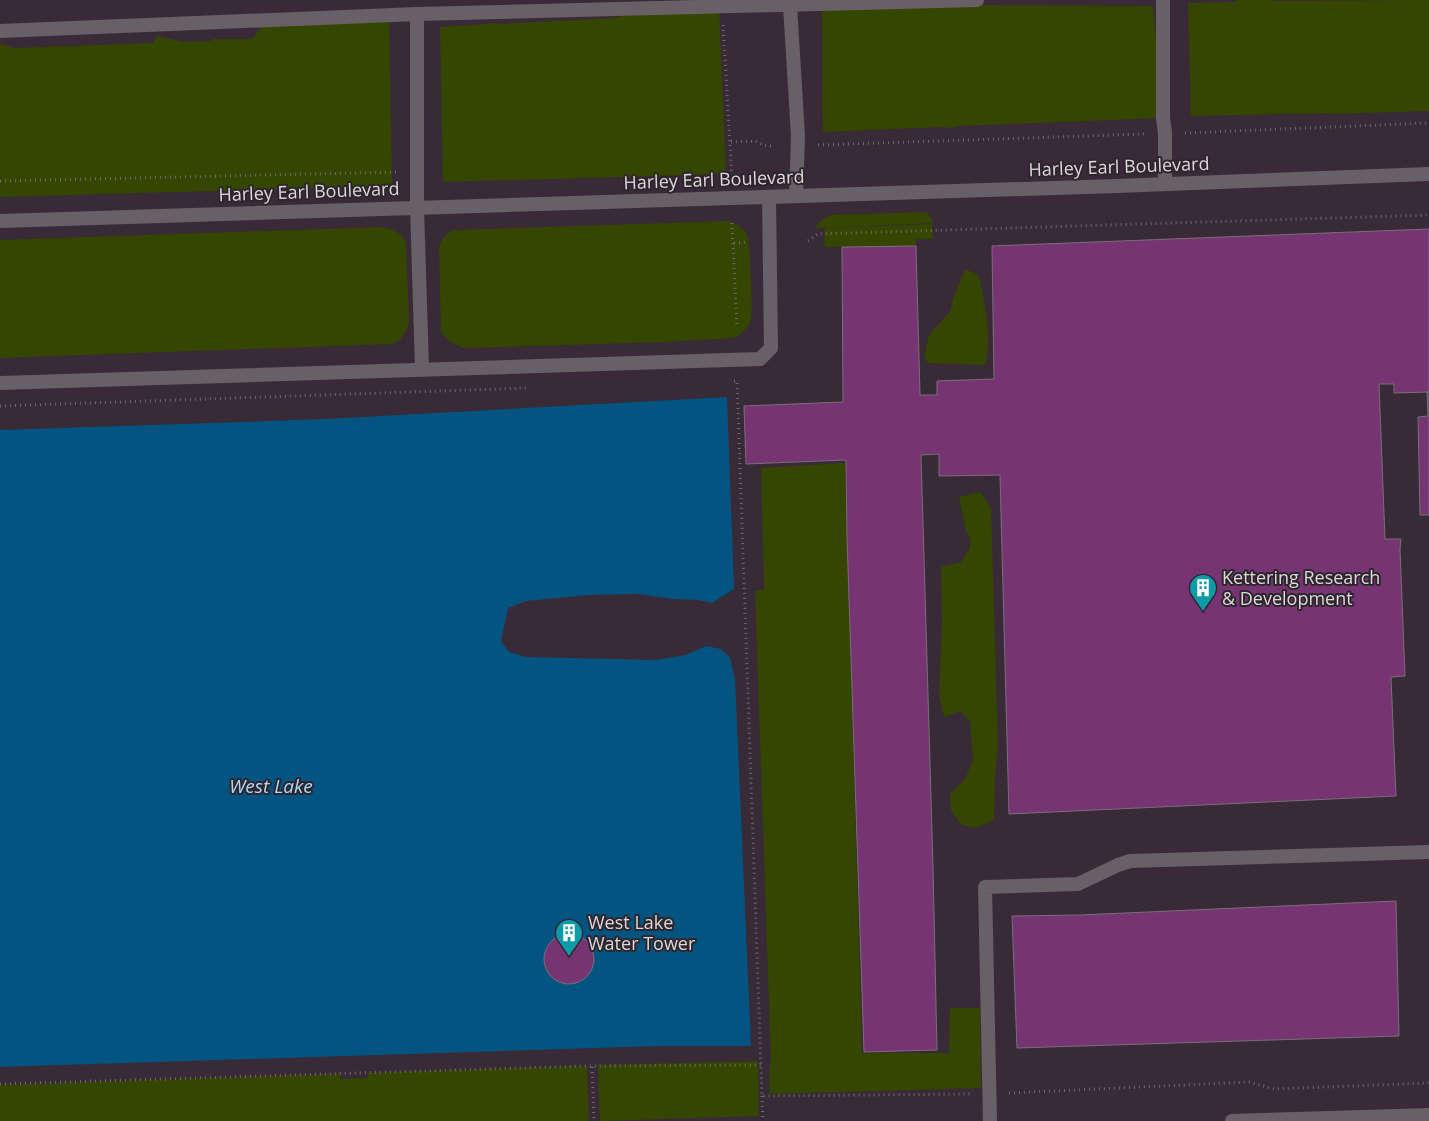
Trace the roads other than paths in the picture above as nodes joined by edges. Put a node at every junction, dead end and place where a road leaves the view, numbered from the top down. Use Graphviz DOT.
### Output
graph roads {
  1 [pos="977,0"];
  2 [pos="1162,0"];
  3 [pos="790,5"];
  4 [pos="416,14"];
  5 [pos="0,31"];
  6 [pos="1429,174"];
  7 [pos="1165,184"];
  8 [pos="796,196"];
  9 [pos="769,197"];
  10 [pos="417,207"];
  11 [pos="0,221"];
  12 [pos="422,369"];
  13 [pos="0,383"];
  14 [pos="1429,852"];
  15 [pos="1422,1117"];
  16 [pos="990,1121"];
  17 [pos="1232,1121"];
  1 -- 3 [label="lane"];
  2 -- 7 [label="lane"];
  3 -- 4 [label="lane"];
  3 -- 8 [label="lane"];
  4 -- 5 [label="lane"];
  4 -- 10 [label="lane"];
  6 -- 7 [label="lane, Harley Earl Boulevard"];
  7 -- 8 [label="lane, Harley Earl Boulevard"];
  8 -- 9 [label="lane, Harley Earl Boulevard"];
  9 -- 10 [label="lane, Harley Earl Boulevard"];
  9 -- 12 [label="lane"];
  10 -- 11 [label="lane, Harley Earl Boulevard"];
  10 -- 12 [label="lane"];
  12 -- 13 [label="lane"];
  14 -- 16 [label="lane"];
  15 -- 17 [label="lane"];
}
